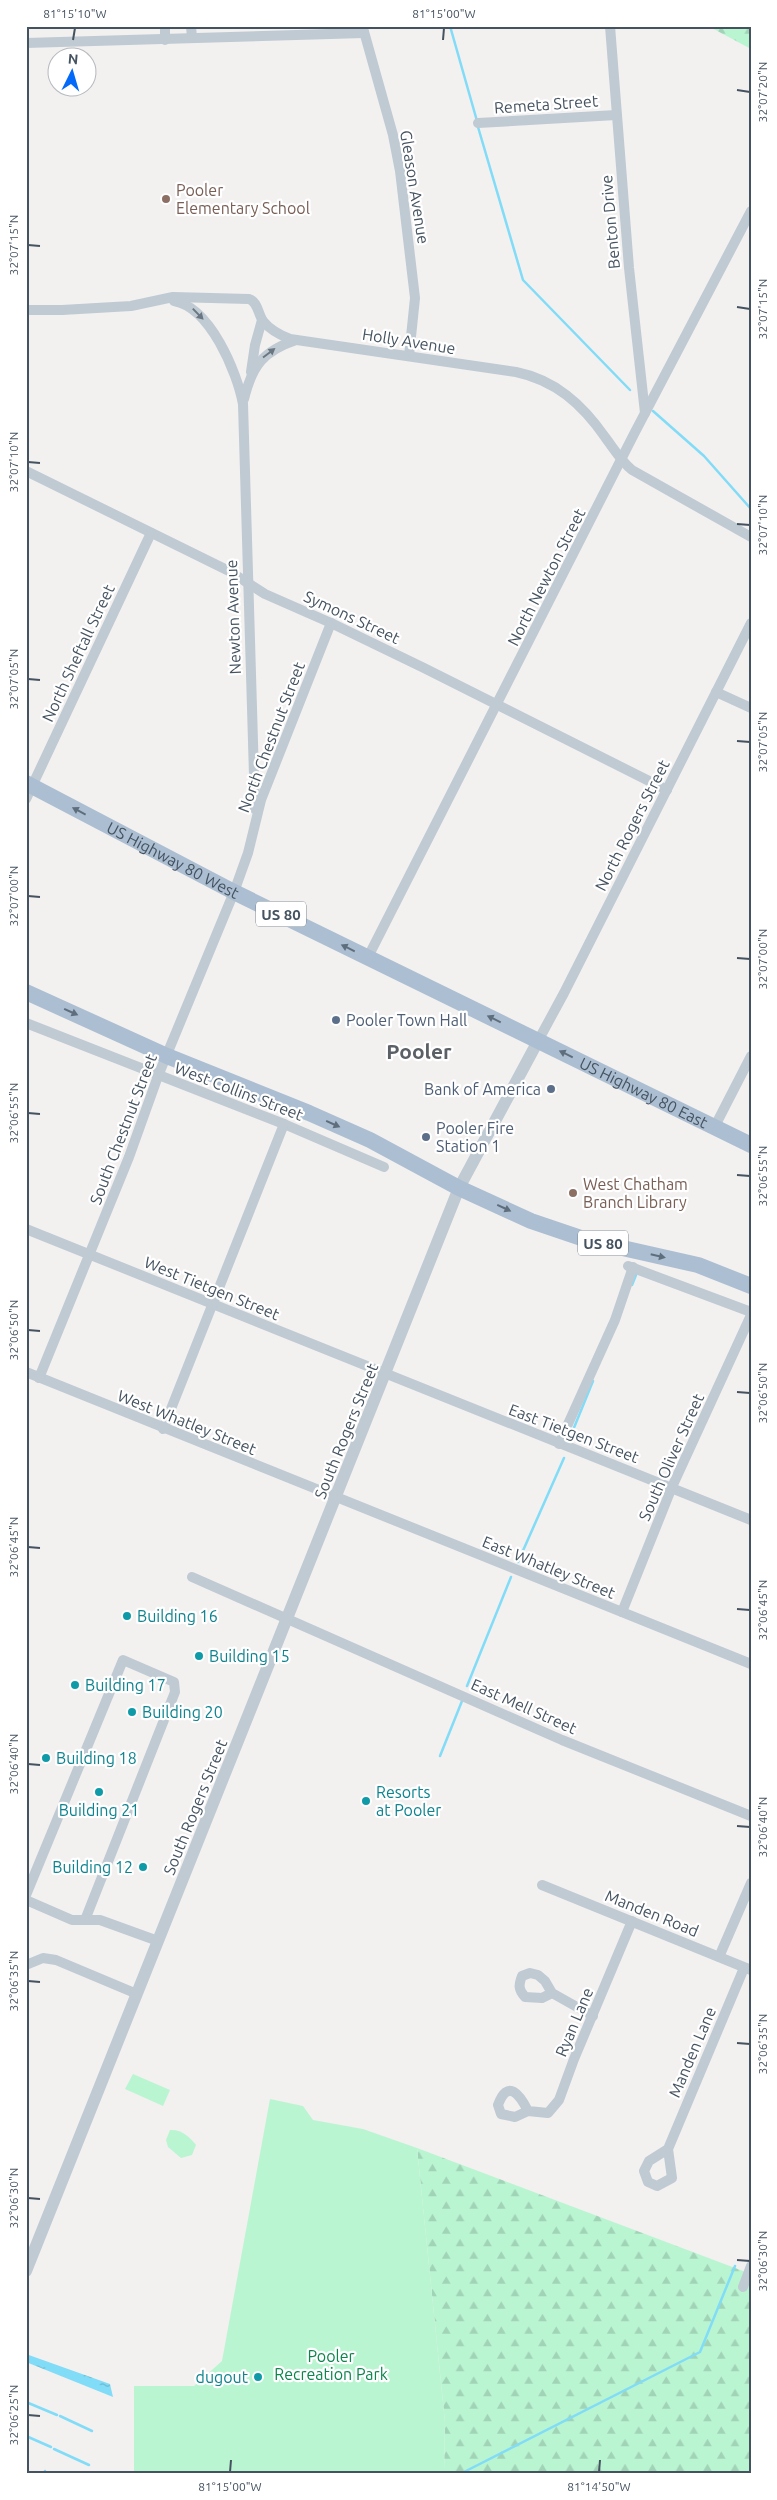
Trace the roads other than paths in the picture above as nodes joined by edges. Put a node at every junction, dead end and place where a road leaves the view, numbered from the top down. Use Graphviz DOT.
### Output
graph roads {
  1 [pos="164,26"];
  2 [pos="191,26"];
  3 [pos="610,26"];
  4 [pos="363,30"];
  5 [pos="192,38"];
  6 [pos="165,40"];
  7 [pos="26,43"];
  8 [pos="616,115"];
  9 [pos="478,124"];
  10 [pos="751,211"];
  11 [pos="154,301"];
  12 [pos="26,310"];
  13 [pos="262,320"];
  14 [pos="296,340"];
  15 [pos="409,356"];
  16 [pos="251,375"];
  17 [pos="243,404"];
  18 [pos="645,414"];
  19 [pos="621,460"];
  20 [pos="26,471"];
  21 [pos="151,533"];
  22 [pos="751,537"];
  23 [pos="247,583"];
  24 [pos="751,622"];
  25 [pos="331,623"];
  26 [pos="716,692"];
  27 [pos="498,704"];
  28 [pos="751,708"];
  29 [pos="28,789"];
  30 [pos="667,790"];
  31 [pos="253,829"];
  32 [pos="234,892"];
  33 [pos="368,957"];
  34 [pos="26,992"];
  35 [pos="26,1023"];
  36 [pos="538,1040"];
  37 [pos="167,1056"];
  38 [pos="751,1056"];
  39 [pos="158,1076"];
  40 [pos="284,1124"];
  41 [pos="715,1126"];
  42 [pos="751,1145"];
  43 [pos="384,1167"];
  44 [pos="459,1188"];
  45 [pos="26,1229"];
  46 [pos="88,1254"];
  47 [pos="751,1286"];
  48 [pos="213,1304"];
  49 [pos="751,1314"];
  50 [pos="26,1372"];
  51 [pos="386,1375"];
  52 [pos="39,1378"];
  53 [pos="163,1429"];
  54 [pos="559,1444"];
  55 [pos="672,1487"];
  56 [pos="337,1497"];
  57 [pos="751,1520"];
  58 [pos="192,1578"];
  59 [pos="622,1612"];
  60 [pos="288,1618"];
  61 [pos="751,1664"];
  62 [pos="751,1816"];
  63 [pos="751,1883"];
  64 [pos="542,1885"];
  65 [pos="26,1894"];
  66 [pos="26,1900"];
  67 [pos="85,1920"];
  68 [pos="632,1921"];
  69 [pos="158,1941"];
  70 [pos="719,1957"];
  71 [pos="26,1965"];
  72 [pos="747,1969"];
  73 [pos="552,1993"];
  74 [pos="137,1994"];
  75 [pos="593,2016"];
  76 [pos="528,2111"];
  77 [pos="668,2149"];
  78 [pos="751,2266"];
  79 [pos="26,2271"];
  80 [pos="743,2286"];
  1 -- 6 [label="street"];
  2 -- 5 [label="street"];
  3 -- 8 [label="street, Benton Drive"];
  4 -- 5 [label="street"];
  4 -- 15 [label="street, Gleason Avenue"];
  5 -- 6 [label="street"];
  6 -- 7 [label="street"];
  8 -- 9 [label="street, Remeta Street"];
  8 -- 18 [label="street, Benton Drive"];
  10 -- 18 [label="street, North Newton Street"];
  11 -- 12 [label="street, Holly Avenue"];
  11 -- 13 [label="street, Holly Avenue"];
  11 -- 17 [label="street, Newton Avenue, one-way"];
  13 -- 14 [label="street, Holly Avenue"];
  13 -- 16 [label="street, Newton Avenue"];
  14 -- 15 [label="street, Holly Avenue"];
  16 -- 14 [label="street, Newton Avenue, one-way"];
  15 -- 19 [label="street, Holly Avenue"];
  16 -- 17 [label="street, Newton Avenue"];
  17 -- 23 [label="street, Newton Avenue"];
  18 -- 19 [label="street, North Newton Street"];
  19 -- 22 [label="street, Holly Avenue"];
  19 -- 27 [label="street, North Newton Street"];
  20 -- 21 [label="street, Symons Street"];
  21 -- 23 [label="street, Symons Street"];
  21 -- 29 [label="street, North Sheftall Street"];
  23 -- 25 [label="street, Symons Street"];
  23 -- 31 [label="street, Newton Avenue"];
  24 -- 26 [label="street, North Rogers Street"];
  25 -- 27 [label="street, Symons Street"];
  25 -- 31 [label="street, North Chestnut Street"];
  26 -- 28 [label="street"];
  26 -- 30 [label="street, North Rogers Street"];
  27 -- 30 [label="street, Symons Street"];
  27 -- 33 [label="street, North Newton Street"];
  32 -- 29 [label="main road, US Highway 80 West / US 80, one-way"];
  30 -- 36 [label="street, North Rogers Street"];
  31 -- 32 [label="street, North Chestnut Street"];
  33 -- 32 [label="main road, US Highway 80 West / US 80, one-way"];
  32 -- 37 [label="street, South Chestnut Street"];
  36 -- 33 [label="main road, US Highway 80 West / US 80, one-way"];
  34 -- 37 [label="main road, US 80, one-way"];
  35 -- 39 [label="street, West Collins Street"];
  41 -- 36 [label="main road, US Highway 80 East / US 80, one-way"];
  36 -- 44 [label="street, South Rogers Street"];
  37 -- 39 [label="street, South Chestnut Street"];
  37 -- 44 [label="main road, US 80, one-way"];
  38 -- 41 [label="street"];
  39 -- 40 [label="street, West Collins Street"];
  39 -- 46 [label="street, South Chestnut Street"];
  40 -- 43 [label="street, West Collins Street"];
  40 -- 48 [label="street"];
  41 -- 42 [label="main road, US Highway 80 East / US 80"];
  44 -- 47 [label="main road, US 80, one-way"];
  44 -- 51 [label="street, South Rogers Street"];
  45 -- 46 [label="street, West Tietgen Street"];
  46 -- 48 [label="street, West Tietgen Street"];
  46 -- 52 [label="street, South Chestnut Street"];
  48 -- 51 [label="street, West Tietgen Street"];
  48 -- 53 [label="street"];
  49 -- 54 [label="street"];
  49 -- 55 [label="street, South Oliver Street"];
  50 -- 52 [label="street, West Whatley Street"];
  51 -- 54 [label="street, East Tietgen Street"];
  51 -- 56 [label="street, South Rogers Street"];
  52 -- 53 [label="street, West Whatley Street"];
  53 -- 56 [label="street, West Whatley Street"];
  54 -- 55 [label="street, East Tietgen Street"];
  55 -- 57 [label="street, East Tietgen Street"];
  55 -- 59 [label="street, South Oliver Street"];
  56 -- 59 [label="street, East Whatley Street"];
  56 -- 60 [label="street, South Rogers Street"];
  58 -- 60 [label="street, East Mell Street"];
  59 -- 61 [label="street, East Whatley Street"];
  60 -- 62 [label="street, East Mell Street"];
  60 -- 69 [label="street, South Rogers Street"];
  63 -- 70 [label="street"];
  64 -- 68 [label="street, Manden Road"];
  65 -- 67 [label="street"];
  66 -- 67 [label="street"];
  67 -- 69 [label="street"];
  68 -- 70 [label="street, Manden Road"];
  68 -- 75 [label="street, Ryan Lane"];
  69 -- 74 [label="street, South Rogers Street"];
  70 -- 72 [label="street, Manden Road"];
  71 -- 74 [label="street"];
  72 -- 77 [label="street, Manden Lane"];
  73 -- 75 [label="street"];
  74 -- 79 [label="street, South Rogers Street"];
  75 -- 76 [label="street, Ryan Lane"];
  78 -- 80 [label="street"];
}
